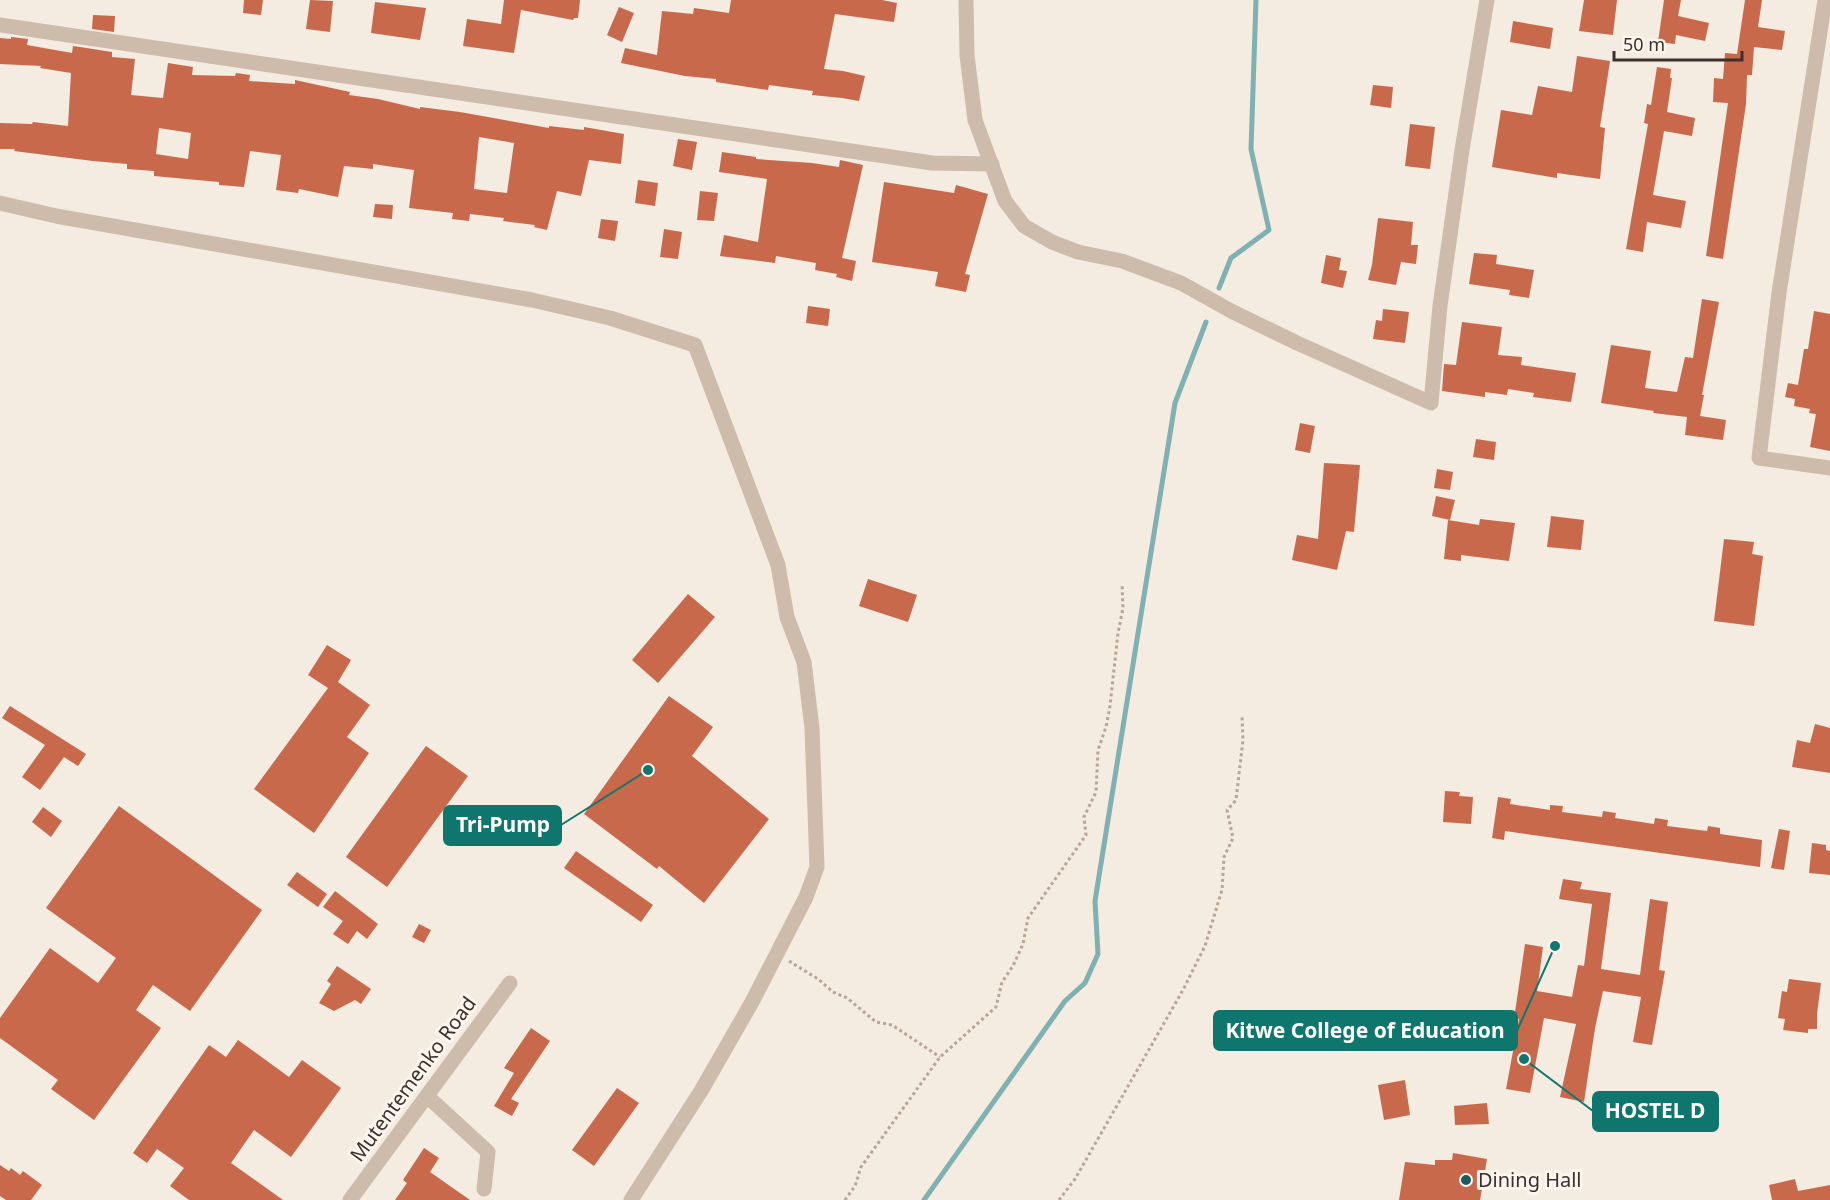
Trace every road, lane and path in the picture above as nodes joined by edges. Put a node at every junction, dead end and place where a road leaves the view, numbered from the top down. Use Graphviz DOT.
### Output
graph roads {
  1 [pos="966,0"];
  2 [pos="1487,0"];
  3 [pos="1825,0"];
  4 [pos="0,25"];
  5 [pos="992,164"];
  6 [pos="0,203"];
  7 [pos="1830,468"];
  8 [pos="1122,584"];
  9 [pos="1242,715"];
  10 [pos="780,951"];
  11 [pos="510,983"];
  12 [pos="940,1057"];
  13 [pos="427,1096"];
  14 [pos="484,1189"];
  15 [pos="352,1199"];
  16 [pos="631,1200"];
  17 [pos="845,1200"];
  18 [pos="1059,1200"];
  1 -- 5 [label="street"];
  2 -- 5 [label="street"];
  3 -- 7 [label="street"];
  4 -- 5 [label="street"];
  6 -- 10 [label="street"];
  8 -- 12 [label="path"];
  9 -- 18 [label="path"];
  10 -- 12 [label="path"];
  10 -- 16 [label="street"];
  11 -- 13 [label="street, Mutentemenko Road"];
  12 -- 17 [label="path"];
  13 -- 14 [label="street"];
  13 -- 15 [label="street, Mutentemenko Road"];
}
